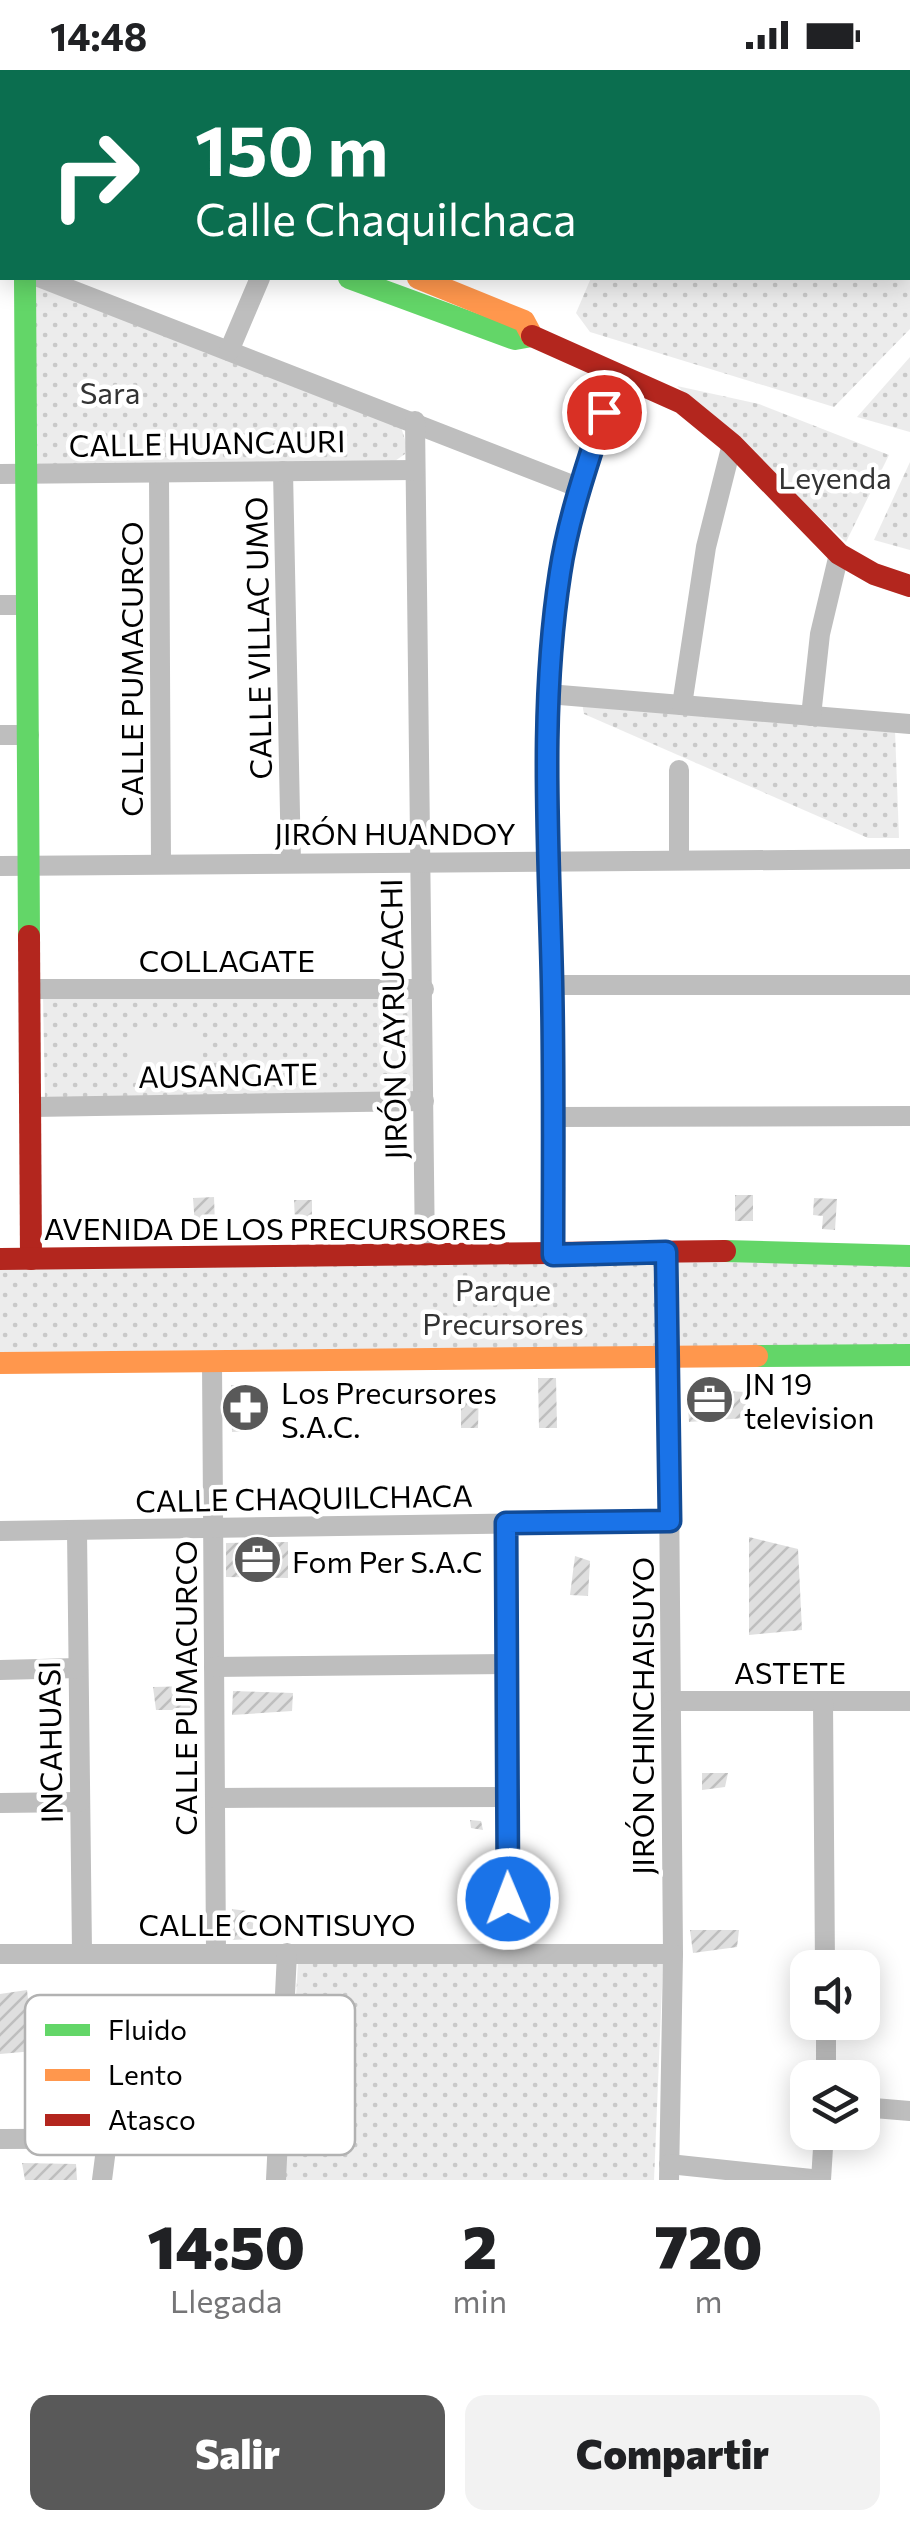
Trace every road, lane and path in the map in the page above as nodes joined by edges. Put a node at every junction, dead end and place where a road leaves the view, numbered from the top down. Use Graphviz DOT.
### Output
graph roads {
  1 [pos="25,280"];
  2 [pos="46,280"];
  3 [pos="259,280"];
  4 [pos="354,280"];
  5 [pos="423,280"];
  6 [pos="532,336"];
  7 [pos="229,352"];
  8 [pos="615,374"];
  9 [pos="415,421"];
  10 [pos="732,444"];
  11 [pos="414,470"];
  12 [pos="159,472"];
  13 [pos="283,472"];
  14 [pos="0,474"];
  15 [pos="27,474"];
  16 [pos="580,488"];
  17 [pos="839,554"];
  18 [pos="910,586"];
  19 [pos="0,605"];
  20 [pos="28,605"];
  21 [pos="548,694"];
  22 [pos="682,705"];
  23 [pos="811,716"];
  24 [pos="910,724"];
  25 [pos="0,735"];
  26 [pos="29,735"];
  27 [pos="678,770"];
  28 [pos="910,859"];
  29 [pos="679,860"];
  30 [pos="548,861"];
  31 [pos="419,862"];
  32 [pos="292,863"];
  33 [pos="161,864"];
  34 [pos="30,865"];
  35 [pos="0,866"];
  36 [pos="552,985"];
  37 [pos="910,985"];
  38 [pos="424,989"];
  39 [pos="31,990"];
  40 [pos="424,1101"];
  41 [pos="32,1107"];
  42 [pos="910,1116"];
  43 [pos="552,1118"];
  44 [pos="666,1252"];
  45 [pos="553,1255"];
  46 [pos="424,1256"];
  47 [pos="910,1256"];
  48 [pos="0,1259"];
  49 [pos="31,1259"];
  50 [pos="910,1354"];
  51 [pos="668,1358"];
  52 [pos="212,1362"];
  53 [pos="0,1363"];
  54 [pos="670,1521"];
  55 [pos="506,1523"];
  56 [pos="213,1527"];
  57 [pos="77,1531"];
  58 [pos="0,1532"];
  59 [pos="507,1664"];
  60 [pos="214,1667"];
  61 [pos="78,1668"];
  62 [pos="0,1670"];
  63 [pos="671,1701"];
  64 [pos="824,1701"];
  65 [pos="910,1701"];
  66 [pos="507,1797"];
  67 [pos="215,1798"];
  68 [pos="80,1802"];
  69 [pos="0,1803"];
  70 [pos="825,1950"];
  71 [pos="82,1952"];
  72 [pos="216,1953"];
  73 [pos="287,1953"];
  74 [pos="0,1954"];
  75 [pos="508,1954"];
  76 [pos="673,1954"];
  77 [pos="285,1995"];
  78 [pos="880,2108"];
  79 [pos="910,2111"];
  80 [pos="0,2139"];
  81 [pos="25,2139"];
  82 [pos="823,2150"];
  83 [pos="105,2155"];
  84 [pos="278,2155"];
  85 [pos="669,2172"];
  86 [pos="102,2180"];
  87 [pos="276,2180"];
  88 [pos="821,2180"];
  1 -- 15 [label="main road"];
  2 -- 7 [label="street"];
  3 -- 7 [label="street"];
  4 -- 6 [label="main road"];
  5 -- 6 [label="main road"];
  6 -- 8 [label="main road"];
  7 -- 9 [label="street"];
  8 -- 10 [label="main road"];
  8 -- 16 [label="street"];
  9 -- 11 [label="street, JIRÓN CAYRUCACHI"];
  9 -- 16 [label="street"];
  10 -- 17 [label="main road"];
  10 -- 22 [label="street"];
  11 -- 13 [label="street, CALLE HUANCAURI"];
  11 -- 31 [label="street, JIRÓN CAYRUCACHI"];
  12 -- 13 [label="street, CALLE HUANCAURI"];
  12 -- 15 [label="street, CALLE HUANCAURI"];
  12 -- 33 [label="street, CALLE PUMACURCO"];
  13 -- 32 [label="street, CALLE VILLAC UMO"];
  14 -- 15 [label="street, CALLE HUANCAURI"];
  15 -- 20 [label="main road"];
  16 -- 21 [label="street"];
  17 -- 18 [label="main road"];
  17 -- 23 [label="street"];
  19 -- 20 [label="street"];
  20 -- 26 [label="main road"];
  21 -- 22 [label="street"];
  21 -- 30 [label="street"];
  22 -- 23 [label="street"];
  23 -- 24 [label="street"];
  25 -- 26 [label="street"];
  26 -- 34 [label="main road"];
  27 -- 29 [label="street"];
  28 -- 29 [label="street, JIRÓN HUANDOY"];
  29 -- 30 [label="street, JIRÓN HUANDOY"];
  30 -- 31 [label="street, JIRÓN HUANDOY"];
  30 -- 36 [label="street"];
  31 -- 32 [label="street, JIRÓN HUANDOY"];
  31 -- 38 [label="street, JIRÓN CAYRUCACHI"];
  32 -- 33 [label="street, JIRÓN HUANDOY"];
  33 -- 34 [label="street, JIRÓN HUANDOY"];
  34 -- 35 [label="street, JIRÓN HUANDOY"];
  34 -- 39 [label="main road"];
  36 -- 37 [label="street"];
  36 -- 43 [label="street"];
  38 -- 39 [label="street, COLLAGATE"];
  38 -- 40 [label="street, JIRÓN CAYRUCACHI"];
  39 -- 41 [label="main road"];
  40 -- 41 [label="street, AUSANGATE"];
  40 -- 46 [label="street, JIRÓN CAYRUCACHI"];
  41 -- 49 [label="main road"];
  42 -- 43 [label="street"];
  43 -- 45 [label="street"];
  44 -- 45 [label="main road, AVENIDA DE LOS PRECURSORES"];
  44 -- 47 [label="main road, AVENIDA DE LOS PRECURSORES"];
  44 -- 51 [label="street, JIRÓN CHINCHAISUYO"];
  45 -- 46 [label="main road, AVENIDA DE LOS PRECURSORES"];
  46 -- 49 [label="main road, AVENIDA DE LOS PRECURSORES"];
  48 -- 49 [label="main road, AVENIDA DE LOS PRECURSORES"];
  50 -- 51 [label="main road"];
  51 -- 52 [label="main road"];
  51 -- 54 [label="street, JIRÓN CHINCHAISUYO"];
  52 -- 53 [label="main road"];
  52 -- 56 [label="street, CALLE PUMACURCO"];
  54 -- 55 [label="street, CALLE CHAQUILCHACA"];
  54 -- 63 [label="street, JIRÓN CHINCHAISUYO"];
  55 -- 56 [label="street, CALLE CHAQUILCHACA"];
  55 -- 59 [label="street"];
  56 -- 57 [label="street, CALLE CHAQUILCHACA"];
  56 -- 60 [label="street, CALLE PUMACURCO"];
  57 -- 58 [label="street, CALLE CHAQUILCHACA"];
  57 -- 61 [label="street, INCAHUASI"];
  59 -- 60 [label="street"];
  59 -- 66 [label="street"];
  60 -- 67 [label="street, CALLE PUMACURCO"];
  61 -- 62 [label="street"];
  61 -- 68 [label="street, INCAHUASI"];
  63 -- 64 [label="street, ASTETE"];
  63 -- 76 [label="street, JIRÓN CHINCHAISUYO"];
  64 -- 65 [label="street, ASTETE"];
  64 -- 70 [label="street"];
  66 -- 67 [label="street"];
  66 -- 75 [label="street"];
  67 -- 72 [label="street, CALLE PUMACURCO"];
  68 -- 69 [label="street"];
  68 -- 71 [label="street, INCAHUASI"];
  71 -- 72 [label="street, CALLE CONTISUYO"];
  71 -- 74 [label="street, CALLE CONTISUYO"];
  72 -- 73 [label="street, CALLE CONTISUYO"];
  73 -- 75 [label="street, CALLE CONTISUYO"];
  73 -- 77 [label="street"];
  75 -- 76 [label="street, CALLE CONTISUYO"];
  76 -- 85 [label="street, JIRÓN CHINCHAISUYO"];
  78 -- 79 [label="street"];
  80 -- 81 [label="street"];
  82 -- 88 [label="street"];
  83 -- 86 [label="street"];
  84 -- 87 [label="street"];
  85 -- 88 [label="street"];
}
